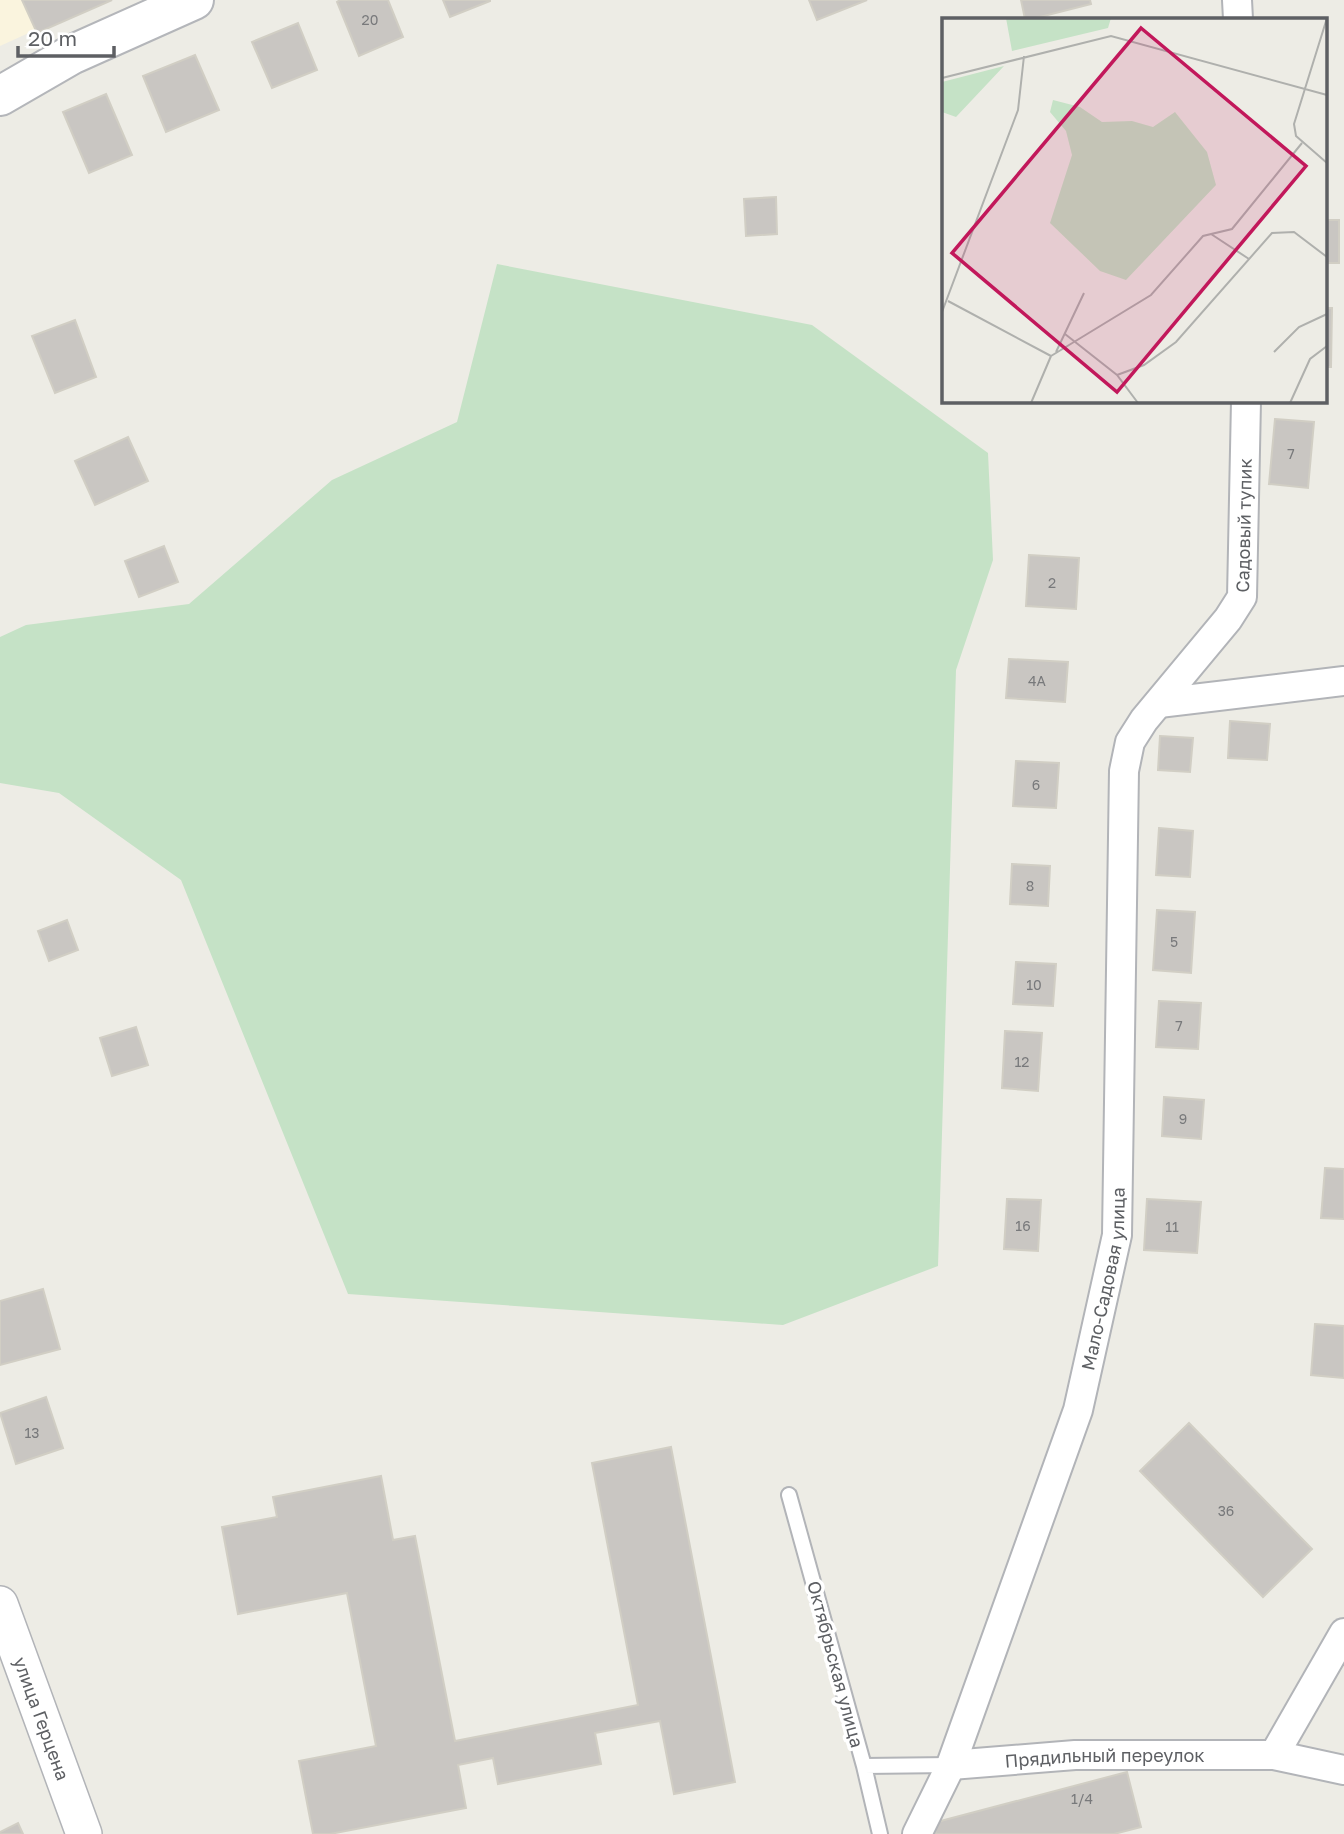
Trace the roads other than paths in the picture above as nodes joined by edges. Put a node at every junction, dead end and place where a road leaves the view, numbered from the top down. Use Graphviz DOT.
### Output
graph roads {
  1 [pos="194,0"];
  2 [pos="1237,0"];
  3 [pos="1238,18"];
  4 [pos="0,96"];
  5 [pos="1246,402"];
  6 [pos="1344,681"];
  7 [pos="1159,703"];
  8 [pos="789,1495"];
  9 [pos="0,1604"];
  10 [pos="1344,1633"];
  11 [pos="1274,1755"];
  12 [pos="951,1765"];
  13 [pos="864,1766"];
  14 [pos="1344,1770"];
  15 [pos="84,1834"];
  16 [pos="880,1834"];
  17 [pos="917,1834"];
  1 -- 4 [label="main road"];
  2 -- 3 [label="street"];
  5 -- 7 [label="street, Садовый тупик"];
  6 -- 7 [label="street"];
  7 -- 12 [label="street, Мало-Садовая улица"];
  8 -- 13 [label="lane, Октябрьская улица"];
  9 -- 15 [label="street, улица Герцена"];
  10 -- 11 [label="street"];
  11 -- 12 [label="street, Прядильный переулок"];
  11 -- 14 [label="street, Прядильный переулок"];
  12 -- 13 [label="lane, Прядильный переулок"];
  12 -- 17 [label="street, Мало-Садовая улица"];
  13 -- 16 [label="lane, Октябрьская улица"];
}
